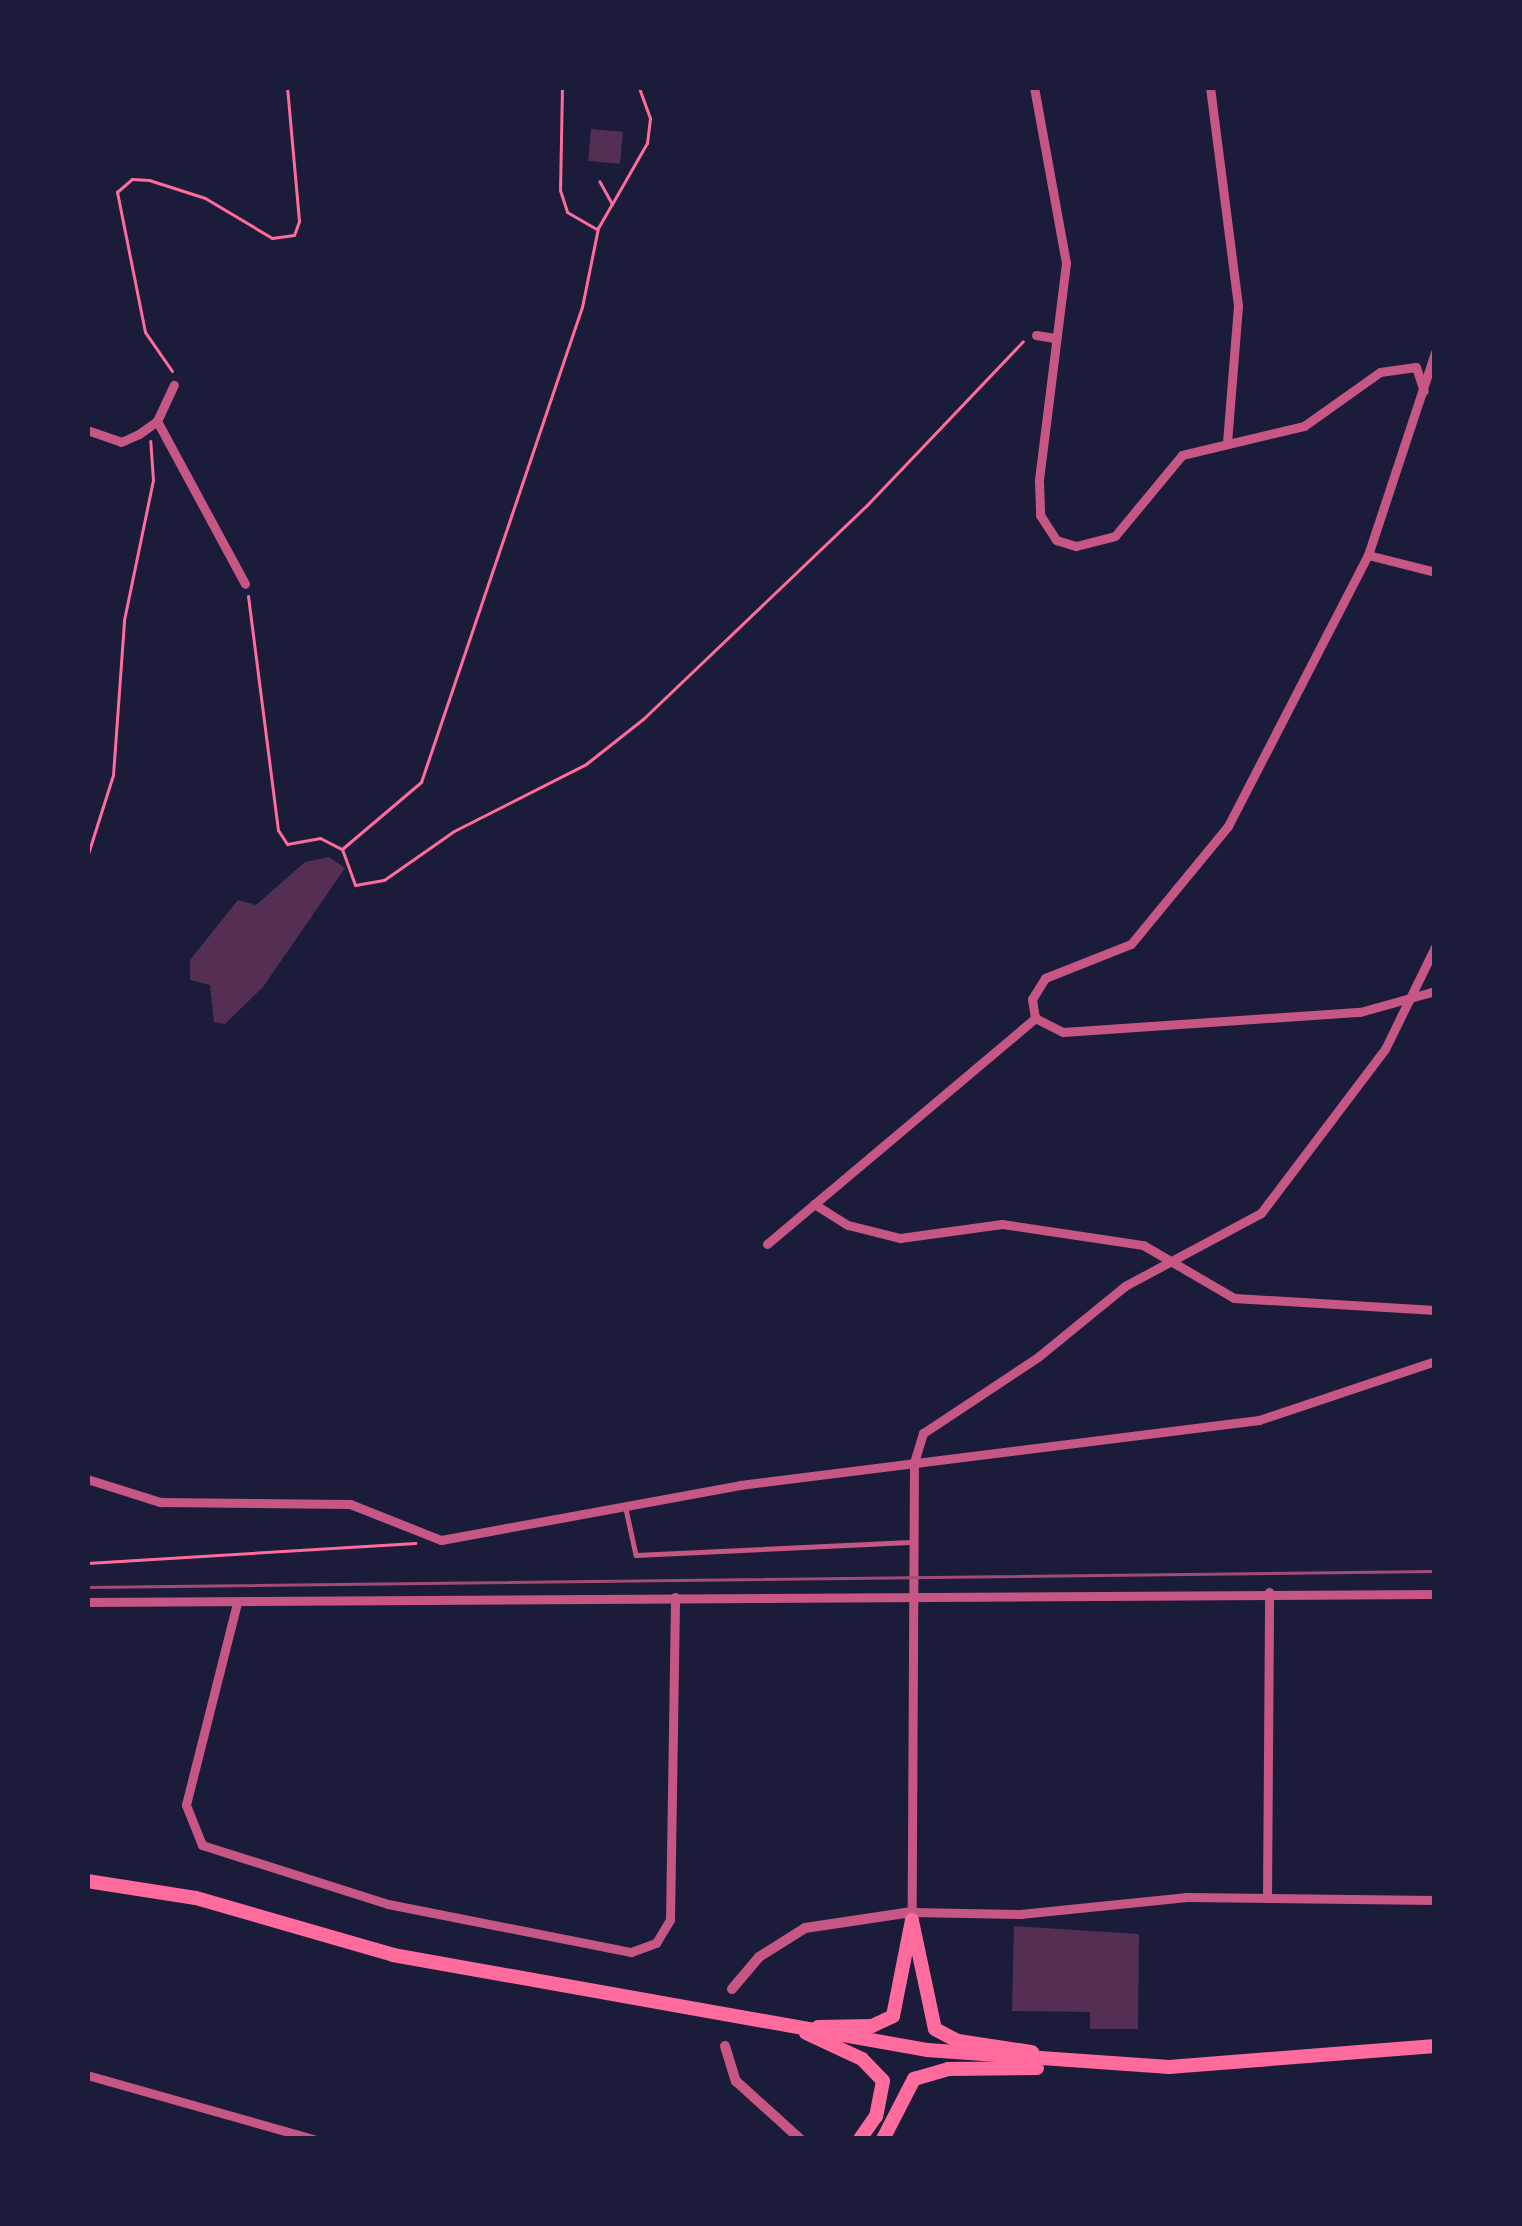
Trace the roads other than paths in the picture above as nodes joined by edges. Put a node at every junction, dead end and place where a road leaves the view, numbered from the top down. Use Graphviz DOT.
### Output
graph roads {
  1 [pos="1034,87"];
  2 [pos="1210,87"];
  3 [pos="1036,335"];
  4 [pos="1055,338"];
  5 [pos="1435,352"];
  6 [pos="175,385"];
  7 [pos="1424,391"];
  8 [pos="158,421"];
  9 [pos="87,430"];
  10 [pos="1227,442"];
  11 [pos="1368,555"];
  12 [pos="1435,572"];
  13 [pos="245,584"];
  14 [pos="1435,946"];
  15 [pos="1435,991"];
  16 [pos="1412,1003"];
  17 [pos="1035,1018"];
  18 [pos="814,1204"];
  19 [pos="767,1244"];
  20 [pos="1173,1259"];
  21 [pos="1435,1310"];
  22 [pos="1435,1360"];
  23 [pos="914,1463"];
  24 [pos="87,1479"];
  25 [pos="627,1503"];
  26 [pos="916,1542"];
  27 [pos="1269,1592"];
  28 [pos="916,1593"];
  29 [pos="1435,1594"];
  30 [pos="675,1597"];
  31 [pos="87,1602"];
  32 [pos="237,1603"];
  33 [pos="87,1881"];
  34 [pos="1267,1898"];
  35 [pos="1435,1900"];
  36 [pos="912,1916"];
  37 [pos="732,1989"];
  38 [pos="801,2030"];
  39 [pos="725,2046"];
  40 [pos="1435,2047"];
  41 [pos="1114,2067"];
  42 [pos="87,2075"];
  43 [pos="100,2078"];
  44 [pos="87,2085"];
  45 [pos="313,2139"];
  46 [pos="800,2139"];
  47 [pos="861,2139"];
  48 [pos="883,2139"];
  1 -- 4 [label="street"];
  2 -- 10 [label="street"];
  3 -- 4 [label="street"];
  4 -- 10 [label="street"];
  5 -- 7 [label="street"];
  6 -- 8 [label="street"];
  7 -- 10 [label="street"];
  7 -- 11 [label="street"];
  8 -- 9 [label="street"];
  8 -- 13 [label="street"];
  11 -- 12 [label="street"];
  11 -- 17 [label="street"];
  14 -- 16 [label="street"];
  15 -- 16 [label="street"];
  16 -- 17 [label="street"];
  16 -- 20 [label="street"];
  17 -- 18 [label="street"];
  18 -- 19 [label="street"];
  18 -- 20 [label="street"];
  20 -- 21 [label="street"];
  20 -- 23 [label="street"];
  22 -- 23 [label="street"];
  23 -- 25 [label="street"];
  23 -- 26 [label="street"];
  24 -- 25 [label="street"];
  25 -- 26 [label="lane"];
  26 -- 28 [label="street"];
  27 -- 28 [label="street"];
  27 -- 29 [label="street"];
  27 -- 34 [label="street"];
  28 -- 30 [label="street"];
  28 -- 36 [label="street"];
  30 -- 32 [label="street"];
  30 -- 32 [label="street"];
  31 -- 32 [label="street"];
  33 -- 38 [label="main road"];
  34 -- 35 [label="street"];
  34 -- 36 [label="street"];
  36 -- 37 [label="street"];
  36 -- 38 [label="main road"];
  36 -- 41 [label="main road"];
  38 -- 41 [label="main road"];
  38 -- 47 [label="main road"];
  39 -- 46 [label="street"];
  40 -- 41 [label="main road"];
  41 -- 48 [label="main road"];
  42 -- 43 [label="street"];
  43 -- 44 [label="street"];
  43 -- 45 [label="street"];
}
